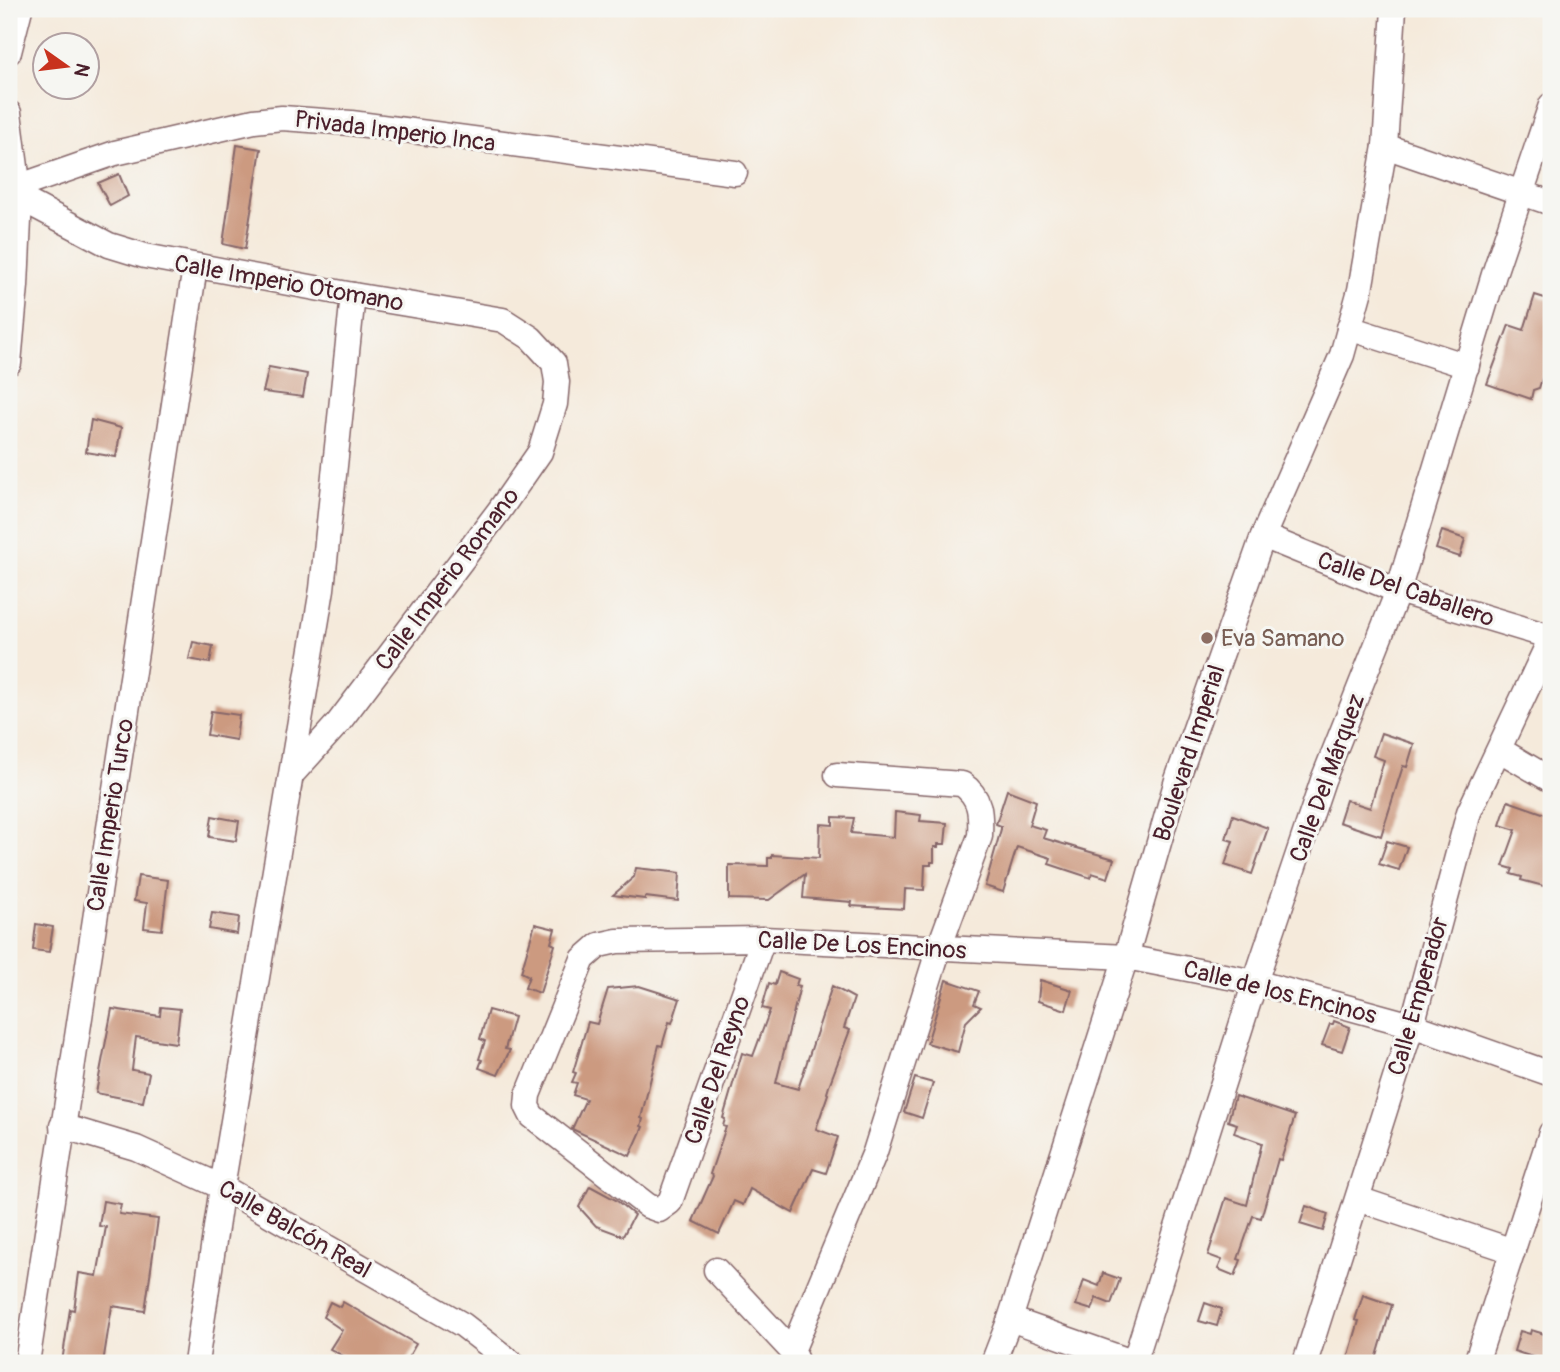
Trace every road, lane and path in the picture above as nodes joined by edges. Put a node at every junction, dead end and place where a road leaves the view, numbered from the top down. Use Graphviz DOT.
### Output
graph roads {
  1 [pos="20,9"];
  2 [pos="1394,9"];
  3 [pos="9,52"];
  4 [pos="1551,105"];
  5 [pos="9,113"];
  6 [pos="1385,146"];
  7 [pos="735,173"];
  8 [pos="20,192"];
  9 [pos="1521,193"];
  10 [pos="1551,203"];
  11 [pos="195,267"];
  12 [pos="353,295"];
  13 [pos="1349,328"];
  14 [pos="9,363"];
  15 [pos="554,363"];
  16 [pos="1467,366"];
  17 [pos="1263,536"];
  18 [pos="1398,591"];
  19 [pos="1551,637"];
  20 [pos="1500,750"];
  21 [pos="292,774"];
  22 [pos="837,775"];
  23 [pos="1551,780"];
  24 [pos="763,939"];
  25 [pos="939,948"];
  26 [pos="1126,957"];
  27 [pos="1255,982"];
  28 [pos="1412,1026"];
  29 [pos="1551,1074"];
  30 [pos="62,1126"];
  31 [pos="1551,1133"];
  32 [pos="222,1186"];
  33 [pos="1358,1199"];
  34 [pos="670,1202"];
  35 [pos="1513,1251"];
  36 [pos="716,1270"];
  37 [pos="1010,1319"];
  38 [pos="794,1357"];
  39 [pos="27,1363"];
  40 [pos="196,1363"];
  41 [pos="512,1363"];
  42 [pos="993,1363"];
  43 [pos="1135,1363"];
  44 [pos="1305,1363"];
  45 [pos="1476,1363"];
  1 -- 3 [label="street"];
  2 -- 6 [label="street, Boulevard Imperial"];
  4 -- 9 [label="street, Calle Del Márquez"];
  5 -- 8 [label="street"];
  6 -- 9 [label="street"];
  6 -- 13 [label="street, Boulevard Imperial"];
  7 -- 8 [label="street, Privada Imperio Inca"];
  8 -- 11 [label="street, Calle Imperio Otomano"];
  8 -- 14 [label="street"];
  9 -- 10 [label="street"];
  9 -- 16 [label="street, Calle Del Márquez"];
  11 -- 12 [label="street, Calle Imperio Otomano"];
  11 -- 30 [label="street, Calle Imperio Turco"];
  12 -- 15 [label="street, Calle Imperio Otomano"];
  12 -- 21 [label="street"];
  13 -- 16 [label="street"];
  13 -- 17 [label="street, Boulevard Imperial"];
  15 -- 21 [label="street, Calle Imperio Romano"];
  16 -- 18 [label="street, Calle Del Márquez"];
  17 -- 18 [label="street, Calle Del Caballero"];
  17 -- 26 [label="street, Boulevard Imperial"];
  18 -- 19 [label="street, Calle Del Caballero"];
  18 -- 27 [label="street, Calle Del Márquez"];
  19 -- 20 [label="street, Calle Emperador"];
  20 -- 23 [label="street"];
  20 -- 28 [label="street, Calle Emperador"];
  21 -- 32 [label="street"];
  22 -- 25 [label="street"];
  24 -- 25 [label="street, Calle De Los Encinos"];
  24 -- 34 [label="street, Calle Del Reyno"];
  24 -- 34 [label="street, Calle De Los Encinos"];
  25 -- 26 [label="street, Calle De Los Encinos"];
  25 -- 38 [label="street"];
  26 -- 27 [label="street, Calle de los Encinos"];
  26 -- 37 [label="street, Boulevard Imperial"];
  27 -- 28 [label="street, Calle de los Encinos"];
  27 -- 43 [label="street, Calle Del Márquez"];
  28 -- 29 [label="street, Calle de los Encinos"];
  28 -- 33 [label="street, Calle Emperador"];
  30 -- 32 [label="street, Calle Balcón Real"];
  30 -- 39 [label="street, Calle Imperio Turco"];
  31 -- 35 [label="street"];
  32 -- 40 [label="street"];
  32 -- 41 [label="street, Calle Balcón Real"];
  33 -- 35 [label="street"];
  33 -- 44 [label="street, Calle Emperador"];
  35 -- 45 [label="street"];
  36 -- 38 [label="street"];
  37 -- 42 [label="street, Boulevard Imperial"];
  37 -- 43 [label="street"];
}
